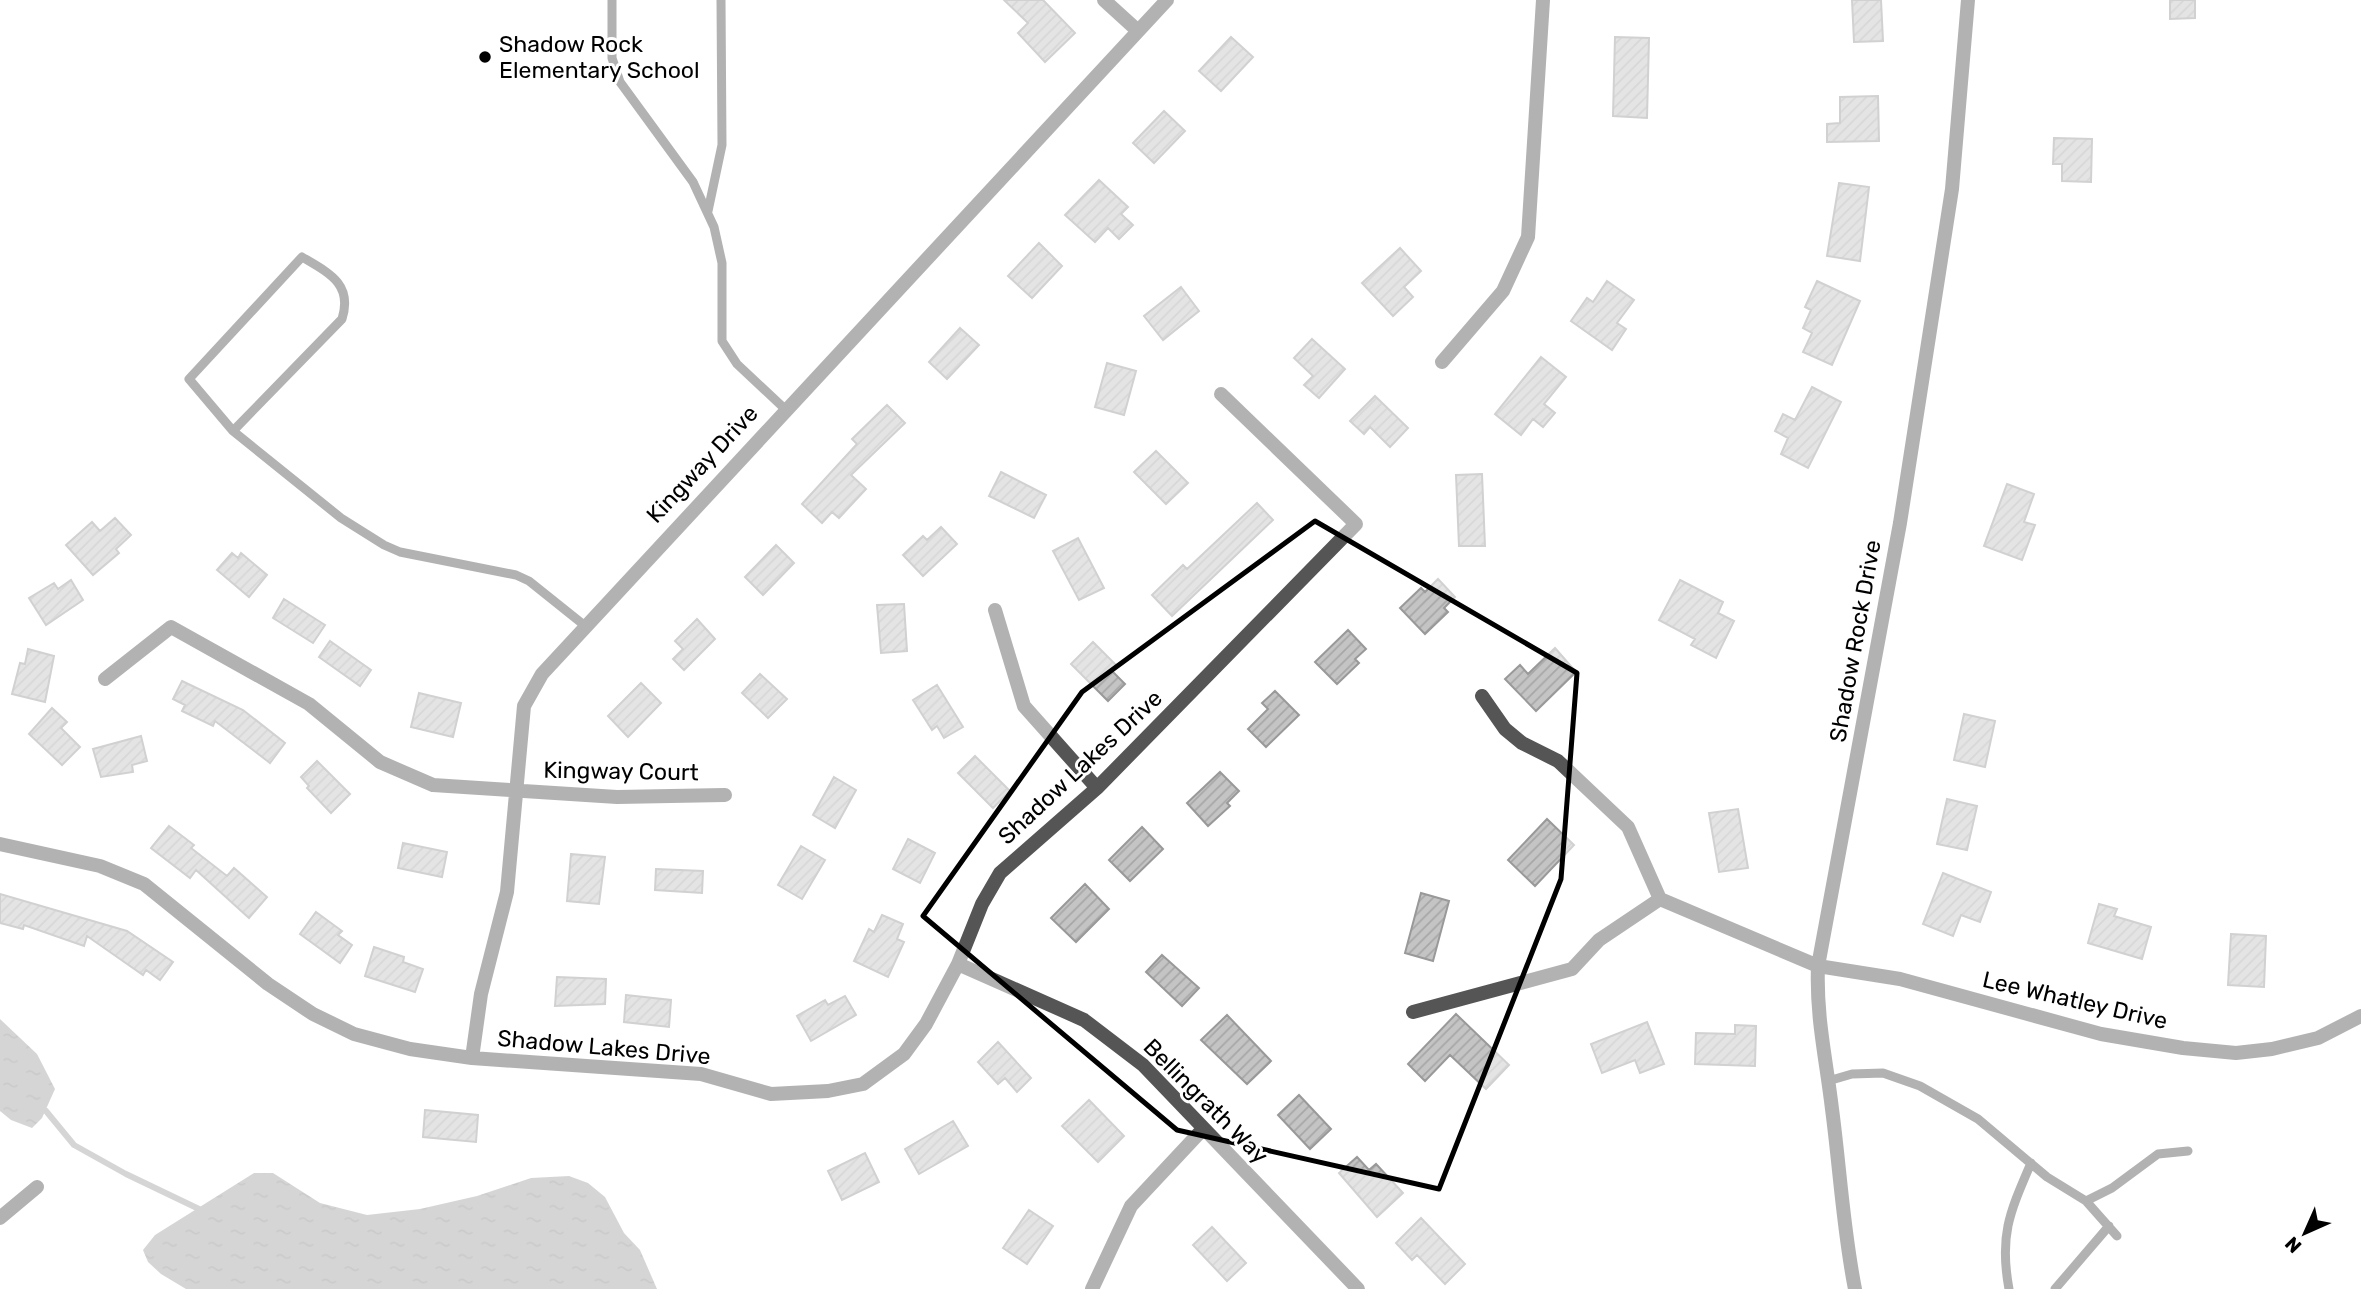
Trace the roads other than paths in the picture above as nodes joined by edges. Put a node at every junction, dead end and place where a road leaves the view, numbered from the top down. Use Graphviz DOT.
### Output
graph roads {
  1 [pos="612,0"];
  2 [pos="721,0"];
  3 [pos="1104,0"];
  4 [pos="1167,0"];
  5 [pos="1543,0"];
  6 [pos="1968,0"];
  7 [pos="1138,31"];
  8 [pos="708,211"];
  9 [pos="1442,362"];
  10 [pos="1221,394"];
  11 [pos="785,409"];
  12 [pos="233,430"];
  13 [pos="995,610"];
  14 [pos="584,625"];
  15 [pos="105,679"];
  16 [pos="1482,696"];
  17 [pos="1097,788"];
  18 [pos="516,792"];
  19 [pos="725,794"];
  20 [pos="0,844"];
  21 [pos="1660,899"];
  22 [pos="958,964"];
  23 [pos="1818,966"];
  24 [pos="1413,1012"];
  25 [pos="2361,1016"];
  26 [pos="471,1058"];
  27 [pos="1828,1080"];
  28 [pos="1203,1129"];
  29 [pos="2188,1150"];
  30 [pos="2031,1163"];
  31 [pos="37,1187"];
  32 [pos="2087,1201"];
  33 [pos="0,1218"];
  34 [pos="2109,1226"];
  35 [pos="2117,1236"];
  36 [pos="1092,1289"];
  37 [pos="1358,1289"];
  38 [pos="1854,1289"];
  39 [pos="2009,1289"];
  40 [pos="2055,1289"];
  1 -- 8 [label="lane"];
  2 -- 8 [label="lane"];
  3 -- 7 [label="street"];
  4 -- 7 [label="street, Kingway Drive"];
  5 -- 9 [label="street"];
  6 -- 23 [label="street, Shadow Rock Drive"];
  7 -- 11 [label="street, Kingway Drive"];
  8 -- 11 [label="lane"];
  10 -- 17 [label="street, Shadow Lakes Drive"];
  11 -- 14 [label="street, Kingway Drive"];
  12 -- 12 [label="lane"];
  12 -- 14 [label="lane"];
  13 -- 17 [label="street"];
  14 -- 18 [label="street, Kingway Drive"];
  15 -- 18 [label="street, Kingway Court"];
  16 -- 21 [label="street"];
  17 -- 22 [label="street, Shadow Lakes Drive"];
  18 -- 19 [label="street, Kingway Court"];
  18 -- 26 [label="street, Kingway Drive"];
  20 -- 26 [label="street, Shadow Lakes Drive"];
  21 -- 23 [label="street, Lee Whatley Drive"];
  21 -- 24 [label="street"];
  22 -- 26 [label="street, Shadow Lakes Drive"];
  22 -- 28 [label="street, Bellingrath Way"];
  23 -- 25 [label="street, Lee Whatley Drive"];
  23 -- 27 [label="street, Shadow Rock Drive"];
  27 -- 30 [label="lane"];
  27 -- 38 [label="street, Shadow Rock Drive"];
  28 -- 36 [label="street"];
  28 -- 37 [label="street, Bellingrath Way"];
  29 -- 32 [label="lane"];
  30 -- 32 [label="lane"];
  30 -- 39 [label="lane"];
  31 -- 33 [label="street"];
  32 -- 34 [label="lane"];
  34 -- 35 [label="lane"];
  34 -- 40 [label="lane"];
}
